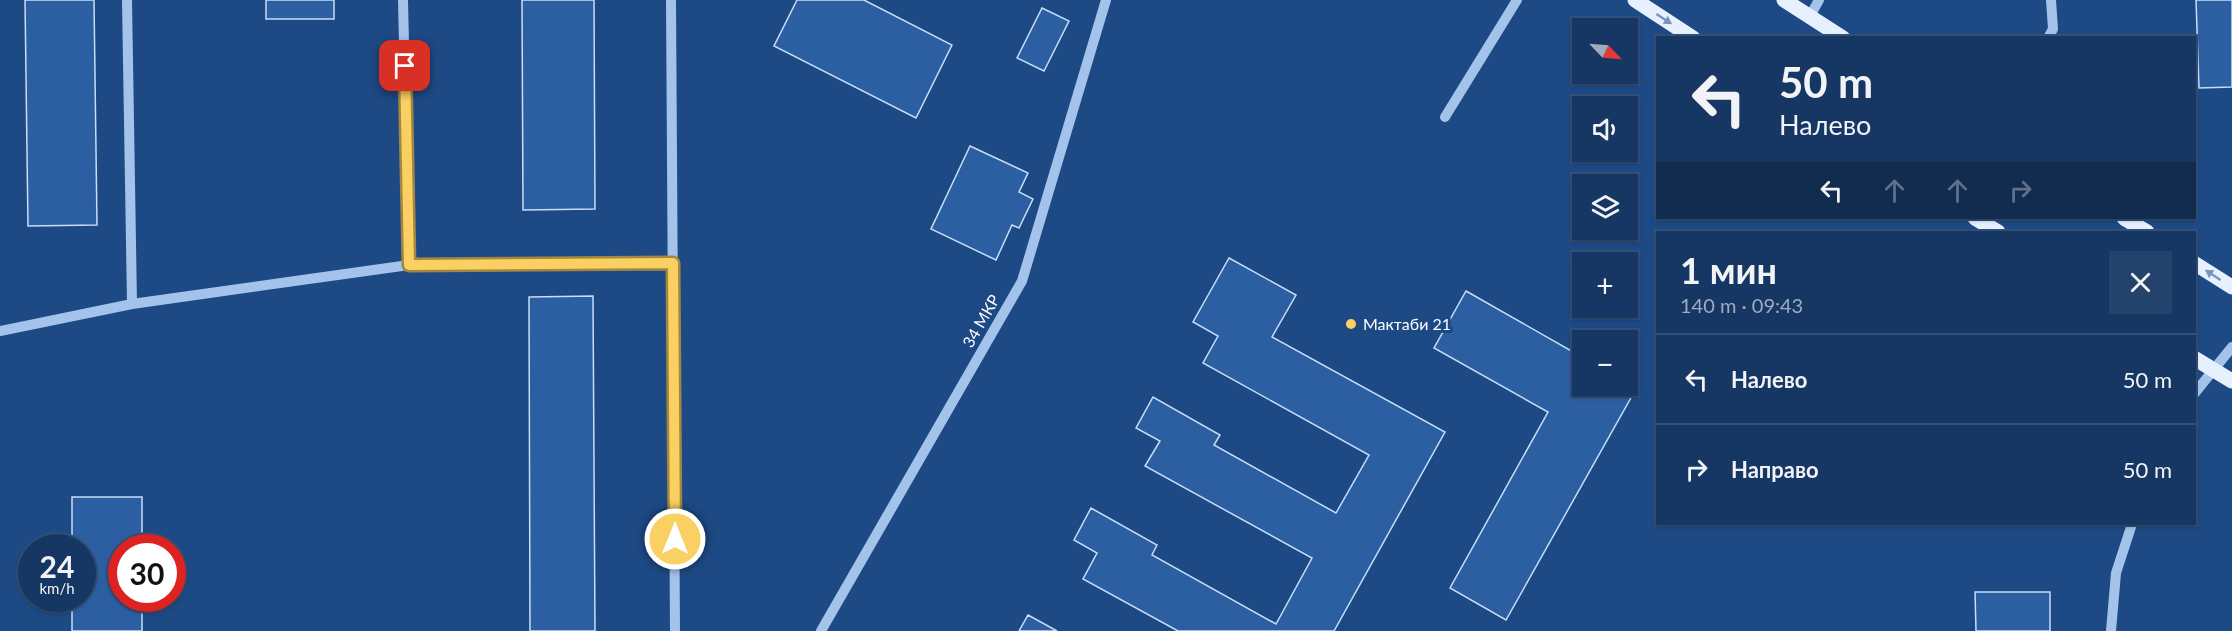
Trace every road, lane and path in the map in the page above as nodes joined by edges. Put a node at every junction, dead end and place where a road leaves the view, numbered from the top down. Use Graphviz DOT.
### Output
graph roads {
  1 [pos="128,0"];
  2 [pos="403,0"];
  3 [pos="670,0"];
  4 [pos="1106,0"];
  5 [pos="1517,0"];
  6 [pos="1635,0"];
  7 [pos="1784,0"];
  8 [pos="1819,0"];
  9 [pos="2051,0"];
  10 [pos="1810,16"];
  11 [pos="1690,36"];
  12 [pos="1840,36"];
  13 [pos="2049,36"];
  14 [pos="1445,117"];
  15 [pos="1977,219"];
  16 [pos="2126,219"];
  17 [pos="1996,231"];
  18 [pos="2146,231"];
  19 [pos="673,263"];
  20 [pos="2196,264"];
  21 [pos="409,265"];
  22 [pos="2232,287"];
  23 [pos="132,304"];
  24 [pos="0,331"];
  25 [pos="2232,347"];
  26 [pos="2196,359"];
  27 [pos="2212,369"];
  28 [pos="2232,381"];
  29 [pos="2196,391"];
  30 [pos="2132,525"];
  31 [pos="675,631"];
  32 [pos="820,631"];
  33 [pos="2111,631"];
  1 -- 23 [label="street"];
  2 -- 21 [label="street"];
  3 -- 19 [label="street"];
  4 -- 32 [label="street, 34 МКР"];
  5 -- 14 [label="street"];
  6 -- 11 [label="main road, one-way"];
  7 -- 10 [label="main road"];
  8 -- 10 [label="street"];
  9 -- 13 [label="street"];
  10 -- 12 [label="main road"];
  15 -- 17 [label="main road"];
  16 -- 18 [label="main road"];
  19 -- 21 [label="street"];
  19 -- 31 [label="street"];
  22 -- 20 [label="main road, one-way"];
  21 -- 23 [label="street"];
  23 -- 24 [label="street"];
  25 -- 27 [label="street"];
  26 -- 27 [label="main road"];
  27 -- 28 [label="main road"];
  27 -- 29 [label="street"];
  30 -- 33 [label="street"];
}
